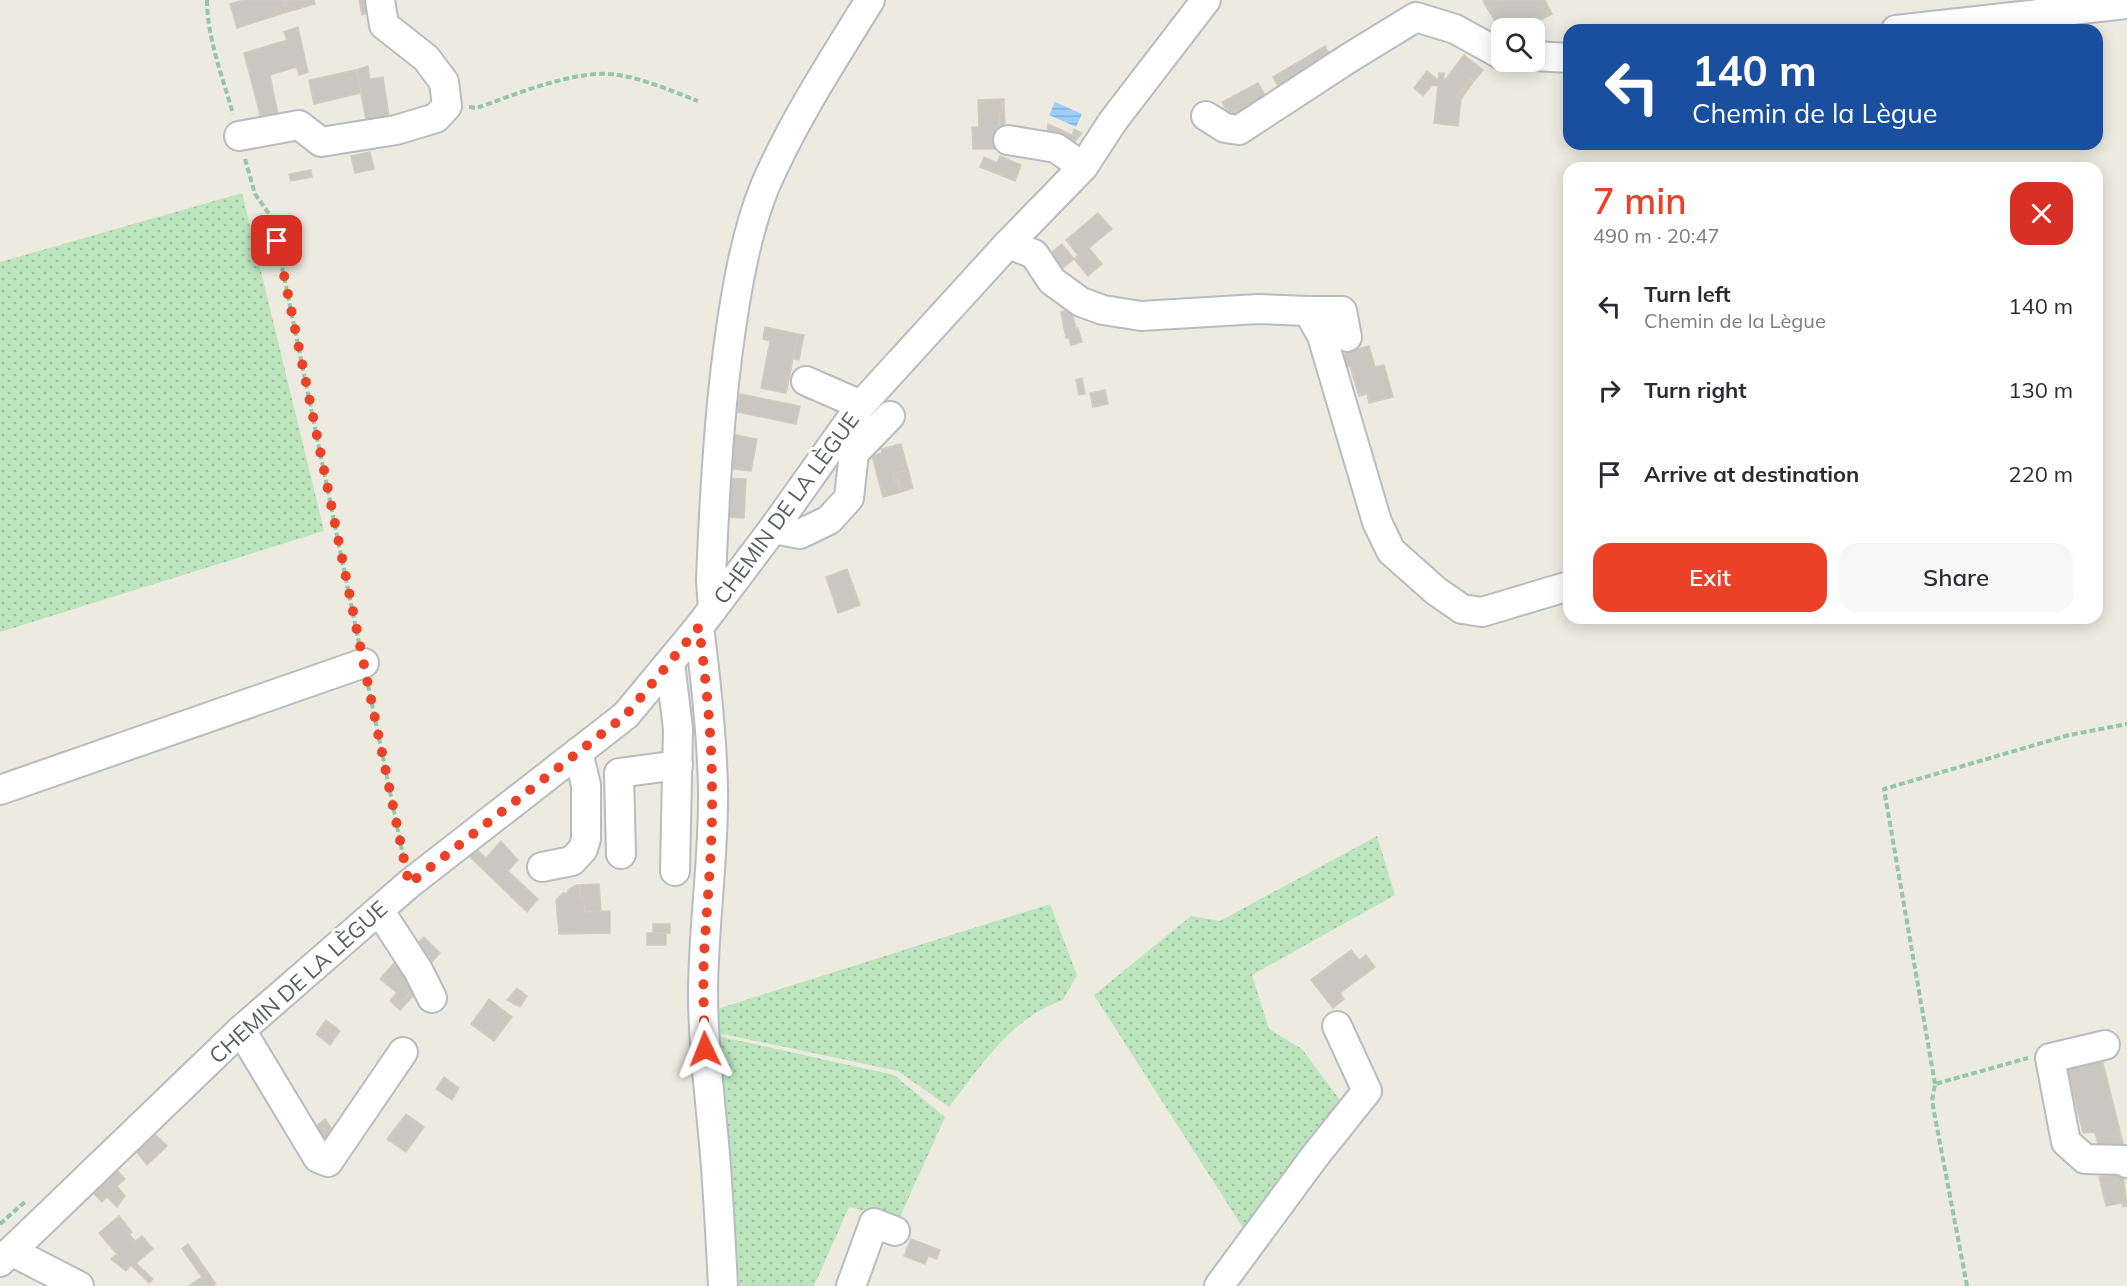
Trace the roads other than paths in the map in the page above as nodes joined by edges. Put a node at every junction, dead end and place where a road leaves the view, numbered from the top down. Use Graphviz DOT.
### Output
graph roads {
  1 [pos="380,0"];
  2 [pos="870,0"];
  3 [pos="1206,0"];
  4 [pos="2127,4"];
  5 [pos="1949,24"];
  6 [pos="1491,50"];
  7 [pos="1545,57"];
  8 [pos="1563,58"];
  9 [pos="1206,116"];
  10 [pos="239,136"];
  11 [pos="1008,140"];
  12 [pos="1083,167"];
  13 [pos="1008,244"];
  14 [pos="1308,311"];
  15 [pos="1347,337"];
  16 [pos="806,381"];
  17 [pos="861,405"];
  18 [pos="890,416"];
  19 [pos="773,529"];
  20 [pos="1563,588"];
  21 [pos="706,617"];
  22 [pos="364,663"];
  23 [pos="670,663"];
  24 [pos="578,752"];
  25 [pos="678,765"];
  26 [pos="0,790"];
  27 [pos="621,854"];
  28 [pos="542,867"];
  29 [pos="675,871"];
  30 [pos="379,910"];
  31 [pos="432,998"];
  32 [pos="1337,1026"];
  33 [pos="241,1030"];
  34 [pos="2105,1046"];
  35 [pos="403,1052"];
  36 [pos="2127,1163"];
  37 [pos="895,1231"];
  38 [pos="5,1256"];
  39 [pos="79,1286"];
  40 [pos="723,1286"];
  41 [pos="851,1286"];
  42 [pos="1220,1286"];
  1 -- 10 [label="street"];
  2 -- 21 [label="street"];
  3 -- 12 [label="street, CHEMIN DE LA LÈGUE"];
  4 -- 5 [label="street"];
  6 -- 9 [label="street"];
  7 -- 8 [label="street"];
  11 -- 12 [label="street"];
  12 -- 13 [label="street, CHEMIN DE LA LÈGUE"];
  13 -- 14 [label="street"];
  13 -- 17 [label="street, CHEMIN DE LA LÈGUE"];
  14 -- 15 [label="street"];
  14 -- 20 [label="street"];
  16 -- 17 [label="street"];
  17 -- 19 [label="street, CHEMIN DE LA LÈGUE"];
  18 -- 19 [label="street"];
  19 -- 21 [label="street, CHEMIN DE LA LÈGUE"];
  21 -- 23 [label="street, CHEMIN DE LA LÈGUE"];
  21 -- 40 [label="street"];
  22 -- 26 [label="street"];
  23 -- 24 [label="street, CHEMIN DE LA LÈGUE"];
  23 -- 25 [label="street"];
  24 -- 28 [label="street"];
  24 -- 30 [label="street, CHEMIN DE LA LÈGUE"];
  25 -- 27 [label="street"];
  25 -- 29 [label="street"];
  30 -- 31 [label="street"];
  30 -- 33 [label="street, CHEMIN DE LA LÈGUE"];
  32 -- 42 [label="street"];
  33 -- 35 [label="street"];
  33 -- 38 [label="street, CHEMIN DE LA LÈGUE"];
  34 -- 36 [label="street"];
  37 -- 41 [label="street"];
  38 -- 39 [label="street"];
}
